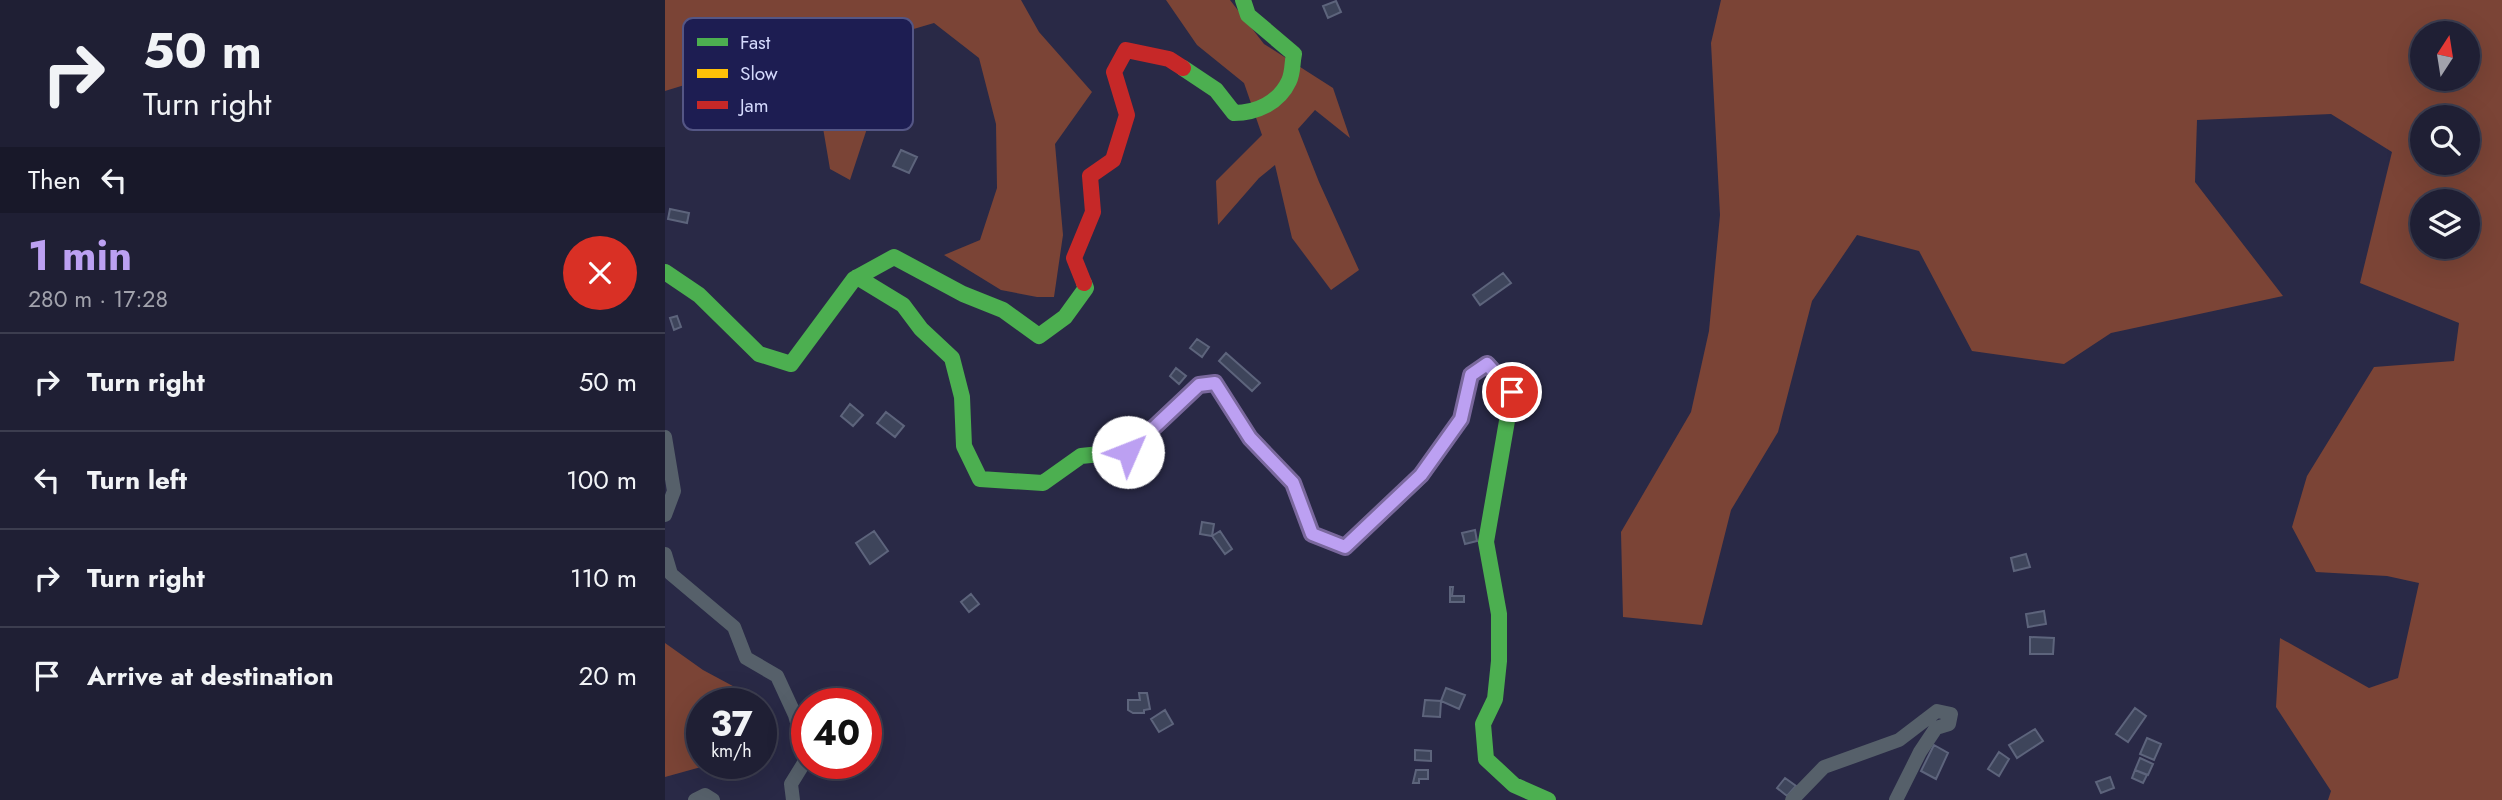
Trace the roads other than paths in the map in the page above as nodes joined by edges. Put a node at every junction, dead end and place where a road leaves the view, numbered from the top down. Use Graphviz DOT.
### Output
graph roads {
  1 [pos="1243,0"];
  2 [pos="665,272"];
  3 [pos="857,277"];
  4 [pos="665,437"];
  5 [pos="665,515"];
  6 [pos="665,554"];
  7 [pos="695,800"];
  8 [pos="713,800"];
  9 [pos="793,800"];
  10 [pos="1548,800"];
  11 [pos="1792,800"];
  12 [pos="1896,800"];
  1 -- 3 [label="street"];
  2 -- 3 [label="street"];
  3 -- 10 [label="street"];
  4 -- 5 [label="street"];
  6 -- 9 [label="street"];
  7 -- 8 [label="street"];
  11 -- 12 [label="street"];
}
